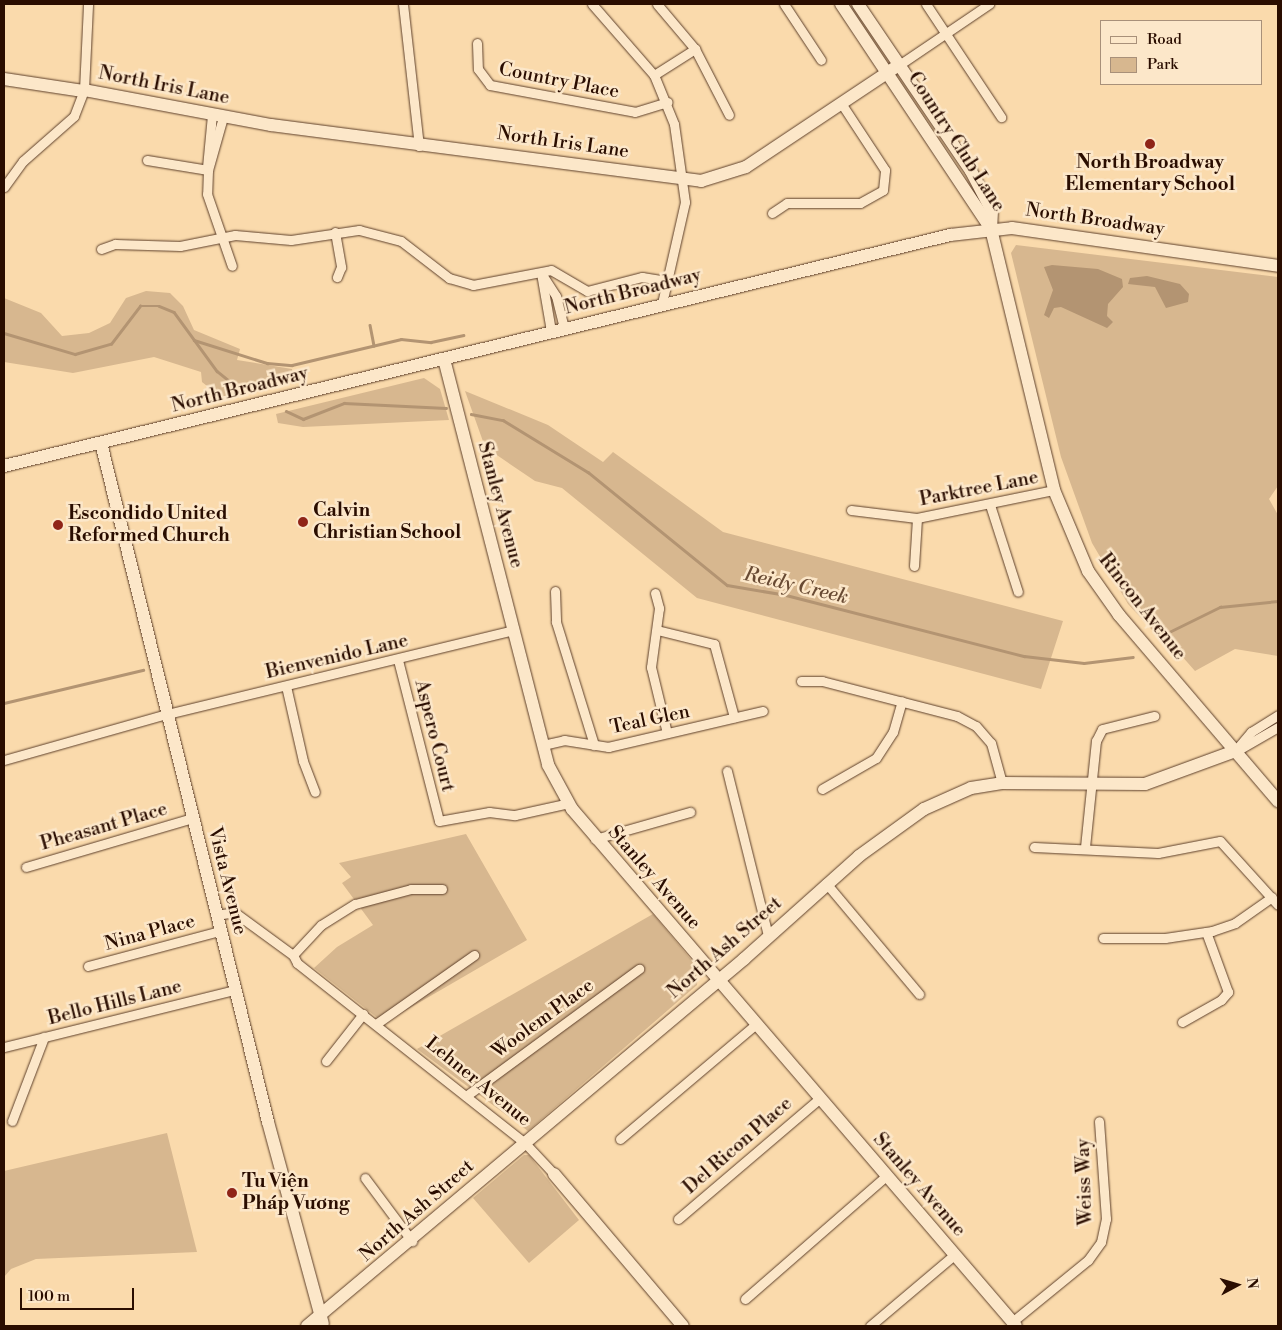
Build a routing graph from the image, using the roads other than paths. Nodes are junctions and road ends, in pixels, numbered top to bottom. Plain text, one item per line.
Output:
1 (88, 4) edge
2 (403, 4) edge
3 (592, 4) edge
4 (657, 4) edge
5 (784, 4) edge
6 (841, 4) edge
7 (858, 4) edge
8 (926, 4) edge
9 (989, 4) edge
10 (946, 33) junction
11 (477, 43) dead end
12 (695, 49) junction
13 (822, 60) dead end
14 (899, 64) junction
15 (888, 72) junction
16 (654, 74) junction
17 (4, 79) edge
18 (84, 91) junction
19 (668, 102) junction
20 (841, 103) junction
21 (217, 116) junction
22 (729, 116) dead end
23 (1001, 117) dead end
24 (419, 146) junction
25 (147, 160) dead end
26 (208, 170) junction
27 (684, 180) junction
28 (4, 187) edge
29 (772, 213) dead end
30 (991, 229) junction
31 (335, 232) junction
32 (220, 238) junction
33 (101, 249) dead end
34 (232, 266) dead end
35 (1278, 266) edge
36 (541, 273) junction
37 (337, 277) dead end
38 (667, 281) junction
39 (662, 303) junction
40 (564, 328) junction
41 (551, 331) junction
42 (444, 359) junction
43 (101, 443) junction
44 (4, 466) edge
45 (1054, 490) junction
46 (990, 505) junction
47 (851, 510) dead end
48 (917, 518) junction
49 (914, 566) dead end
50 (555, 591) dead end
51 (1018, 592) dead end
52 (656, 593) dead end
53 (514, 630) junction
54 (657, 630) junction
55 (398, 660) junction
56 (801, 681) dead end
57 (286, 686) junction
58 (902, 701) junction
59 (763, 711) dead end
60 (167, 714) junction
61 (1278, 715) edge
62 (1154, 716) dead end
63 (734, 717) junction
64 (1278, 727) edge
65 (667, 733) junction
66 (543, 745) junction
67 (594, 745) junction
68 (1235, 751) junction
69 (4, 760) edge
70 (727, 771) dead end
71 (1002, 783) junction
72 (1092, 785) junction
73 (822, 789) dead end
74 (315, 792) dead end
75 (1278, 801) edge
76 (569, 803) junction
77 (690, 812) dead end
78 (192, 818) junction
79 (595, 839) junction
80 (1034, 847) dead end
81 (1085, 847) junction
82 (26, 867) dead end
83 (826, 883) junction
84 (442, 889) dead end
85 (1272, 898) junction
86 (1278, 905) edge
87 (216, 915) junction
88 (220, 932) junction
89 (1206, 932) junction
90 (768, 936) junction
91 (1103, 938) dead end
92 (293, 955) junction
93 (474, 955) dead end
94 (88, 966) dead end
95 (639, 969) dead end
96 (718, 980) junction
97 (235, 990) junction
98 (918, 994) dead end
99 (363, 1014) junction
100 (1182, 1022) dead end
101 (376, 1024) junction
102 (756, 1024) junction
103 (44, 1037) junction
104 (4, 1047) edge
105 (326, 1061) dead end
106 (466, 1096) junction
107 (820, 1098) junction
108 (12, 1121) dead end
109 (1099, 1122) dead end
110 (620, 1139) dead end
111 (524, 1143) junction
112 (554, 1174) joint
113 (886, 1176) junction
114 (365, 1178) dead end
115 (678, 1219) dead end
116 (412, 1241) junction
117 (954, 1254) junction
118 (745, 1299) dead end
119 (322, 1323) edge
120 (1014, 1324) edge
121 (307, 1326) edge
122 (683, 1326) edge
123 (870, 1326) edge

1 - 18 street
2 - 24 street
3 - 16 street
4 - 12 street
5 - 13 street
6 - 15 street, Country Club Lane
7 - 14 street, Country Club Lane
8 - 10 street
9 - 10 street, North Iris Lane
10 - 14 street, North Iris Lane
10 - 23 street
11 - 19 street, Country Place
12 - 16 street
12 - 22 street
14 - 15 street, North Iris Lane
14 - 30 street, Country Club Lane
15 - 20 street, North Iris Lane
15 - 30 street, Country Club Lane
16 - 19 street
17 - 18 street, North Iris Lane
18 - 21 street, North Iris Lane
18 - 28 street
19 - 27 street
20 - 27 street, North Iris Lane
20 - 29 street
21 - 24 street, North Iris Lane
21 - 26 street
24 - 27 street, North Iris Lane
25 - 26 street
26 - 32 street
27 - 38 street
30 - 35 street, North Broadway
30 - 39 street, North Broadway
30 - 45 street, Rincon Avenue
31 - 32 street
31 - 36 street
31 - 37 street
32 - 33 street
32 - 34 street
36 - 38 street
36 - 40 street
36 - 41 street
38 - 39 street
39 - 40 street, North Broadway
40 - 41 street, North Broadway
41 - 42 street, North Broadway
42 - 43 street, North Broadway
42 - 53 street, Stanley Avenue
43 - 44 street, North Broadway
43 - 60 street, Vista Avenue
45 - 46 street, Parktree Lane
45 - 68 street, Rincon Avenue
46 - 48 street, Parktree Lane
46 - 51 street
47 - 48 street, Parktree Lane
48 - 49 street
50 - 67 street
52 - 54 street
53 - 55 street, Bienvenido Lane
53 - 66 street, Stanley Avenue
54 - 63 street
54 - 65 street
55 - 57 street, Bienvenido Lane
55 - 76 street, Aspero Court
56 - 58 street
57 - 60 street, Bienvenido Lane
57 - 74 street
58 - 71 street
58 - 73 street
59 - 63 street, Teal Glen
60 - 69 street, Bienvenido Lane
60 - 78 street, Vista Avenue
61 - 68 street
62 - 72 street
63 - 65 street, Teal Glen
64 - 68 street
65 - 67 street, Teal Glen
66 - 67 street, Teal Glen
66 - 76 street, Stanley Avenue
68 - 72 street, North Ash Street
68 - 75 street, Rincon Avenue
70 - 90 street
71 - 72 street, North Ash Street
71 - 83 street, North Ash Street
72 - 81 street
76 - 79 street, Stanley Avenue
77 - 79 street
78 - 82 street, Pheasant Place
78 - 87 street, Vista Avenue
79 - 96 street, Stanley Avenue
80 - 81 street
81 - 85 street
83 - 90 street, North Ash Street
83 - 98 street
84 - 92 street
85 - 86 street
85 - 89 street
87 - 88 street, Vista Avenue
87 - 92 street, Lehner Avenue
88 - 94 street, Nina Place
88 - 97 street, Vista Avenue
89 - 91 street
89 - 100 street
90 - 96 street, North Ash Street
92 - 99 street, Lehner Avenue
93 - 101 street
95 - 106 street, Woolem Place
96 - 102 street, Stanley Avenue
96 - 111 street, North Ash Street
97 - 103 street, Bello Hills Lane
97 - 119 street, Vista Avenue
99 - 101 street, Lehner Avenue
99 - 105 street
101 - 106 street, Lehner Avenue
102 - 107 street, Stanley Avenue
102 - 110 street
103 - 104 street, Bello Hills Lane
103 - 108 street
106 - 111 street, Lehner Avenue
107 - 113 street, Stanley Avenue
107 - 115 street, Del Ricon Place
109 - 120 street, Weiss Way
111 - 112 street, Lehner Avenue
111 - 116 street, North Ash Street
112 - 122 street, Lehner Avenue
113 - 117 street, Stanley Avenue
113 - 118 street
114 - 116 street
116 - 119 street, North Ash Street
117 - 120 street, Stanley Avenue
117 - 123 street
119 - 121 street, North Ash Street

